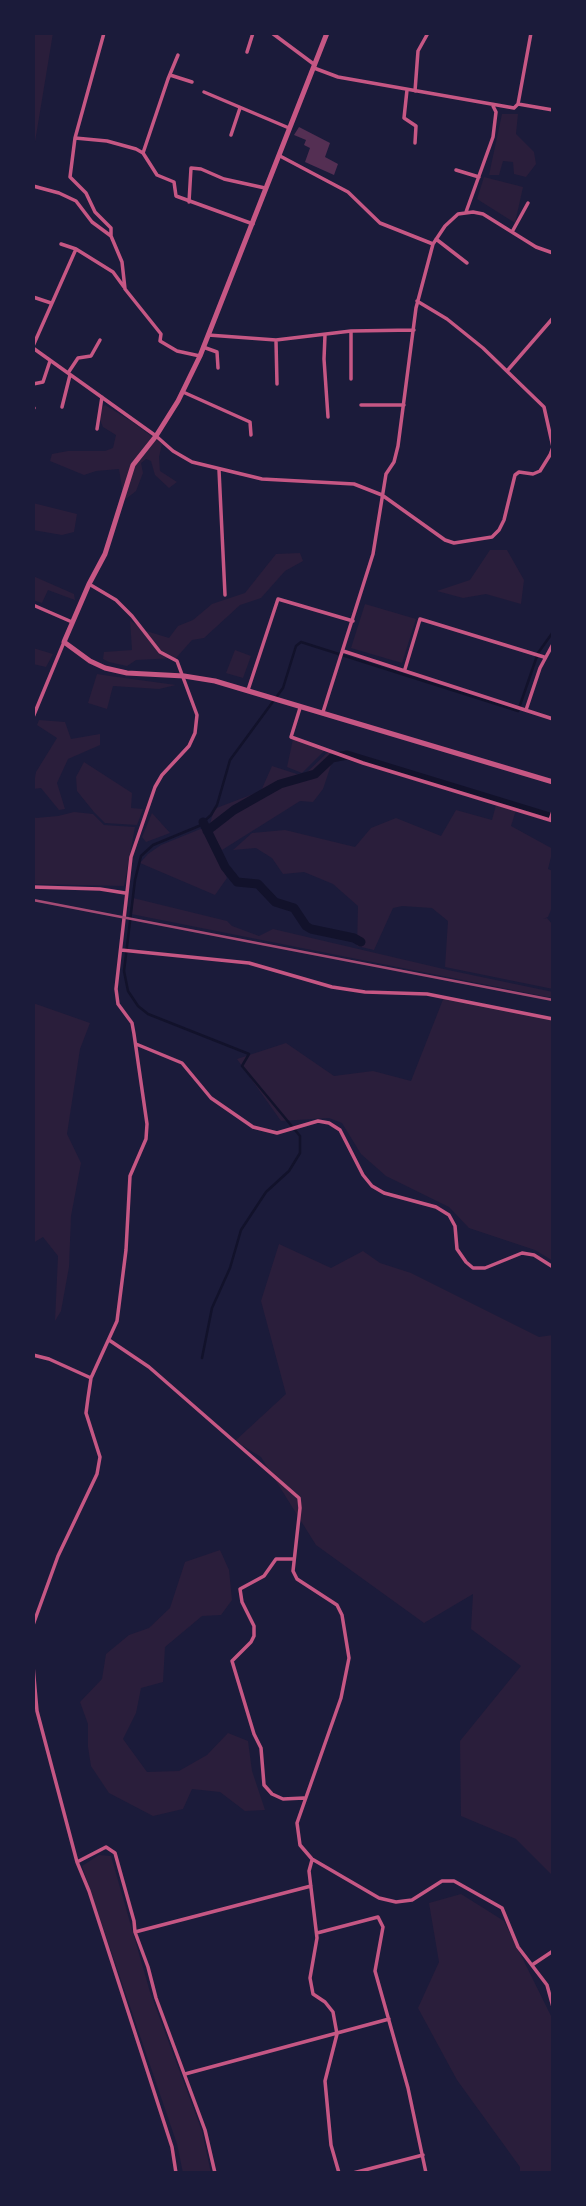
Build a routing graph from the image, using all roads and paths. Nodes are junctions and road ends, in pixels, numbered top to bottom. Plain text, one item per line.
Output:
1 (104, 33) edge
2 (253, 33) edge
3 (272, 33) edge
4 (327, 33) edge
5 (428, 33) edge
6 (531, 33) edge
7 (247, 52) dead end
8 (178, 55) dead end
9 (315, 67) junction
10 (170, 74) junction
11 (192, 82) dead end
12 (407, 90) junction
13 (415, 91) junction
14 (204, 92) dead end
15 (518, 104) junction
16 (494, 106) junction
17 (240, 108) junction
18 (553, 110) edge
19 (290, 129) junction
20 (231, 135) dead end
21 (75, 138) junction
22 (415, 144) dead end
23 (143, 153) junction
24 (280, 156) junction
25 (456, 170) dead end
26 (479, 177) junction
27 (33, 186) edge
28 (267, 189) junction
29 (189, 201) junction
30 (528, 203) dead end
31 (466, 212) junction
32 (253, 224) junction
33 (512, 232) junction
34 (111, 236) junction
35 (435, 242) junction
36 (61, 244) dead end
37 (76, 249) junction
38 (553, 253) edge
39 (467, 263) dead end
40 (125, 289) junction
41 (33, 297) edge
42 (417, 301) junction
43 (51, 303) junction
44 (553, 318) edge
45 (414, 330) junction
46 (351, 331) junction
47 (208, 335) junction
48 (325, 335) junction
49 (100, 340) dead end
50 (276, 340) junction
51 (33, 347) edge
52 (203, 347) junction
53 (200, 356) junction
54 (50, 360) junction
55 (218, 368) dead end
56 (507, 370) junction
57 (69, 374) junction
58 (351, 379) dead end
59 (33, 384) edge
60 (277, 384) dead end
61 (183, 393) junction
62 (102, 397) junction
63 (361, 405) dead end
64 (404, 405) junction
65 (62, 407) dead end
66 (328, 417) dead end
67 (97, 429) dead end
68 (251, 435) dead end
69 (156, 436) junction
70 (219, 470) junction
71 (382, 495) junction
72 (89, 583) junction
73 (225, 595) dead end
74 (33, 605) edge
75 (72, 621) junction
76 (353, 621) junction
77 (64, 642) junction
78 (553, 644) edge
79 (343, 651) junction
80 (544, 657) junction
81 (405, 670) junction
82 (184, 676) junction
83 (248, 690) junction
84 (300, 706) junction
85 (526, 710) junction
86 (323, 713) junction
87 (33, 717) edge
88 (553, 719) edge
89 (553, 782) edge
90 (553, 811) edge
91 (551, 820) edge
92 (33, 887) edge
93 (126, 893) junction
94 (121, 950) junction
95 (553, 1019) edge
96 (136, 1044) junction
97 (553, 1267) edge
98 (109, 1340) junction
99 (33, 1355) edge
100 (91, 1378) junction
101 (293, 1559) junction
102 (33, 1625) edge
103 (33, 1666) edge
104 (35, 1712) edge
105 (304, 1798) junction
106 (312, 1859) junction
107 (77, 1862) junction
108 (311, 1886) junction
109 (135, 1932) junction
110 (317, 1933) junction
111 (553, 1951) edge
112 (532, 1965) junction
113 (553, 2007) edge
114 (389, 2019) junction
115 (337, 2034) junction
116 (185, 2074) junction
117 (424, 2155) junction
118 (176, 2173) edge
119 (215, 2173) edge
120 (340, 2173) edge
121 (353, 2173) edge
122 (426, 2173) edge

1 - 21 street
2 - 7 street
3 - 9 street
4 - 9 street
5 - 13 street
6 - 15 street
8 - 10 street
9 - 12 street
9 - 19 street
10 - 11 street
10 - 23 street
12 - 13 street
12 - 22 street
13 - 16 street
14 - 17 street
15 - 16 street
15 - 18 street
16 - 26 street
17 - 19 street
17 - 20 street
19 - 24 street
21 - 23 street
21 - 34 street
23 - 29 street
24 - 28 street
24 - 35 street
25 - 26 street
26 - 31 street
27 - 34 street
28 - 29 street
28 - 32 street
29 - 32 street
30 - 33 street
31 - 33 street
31 - 35 street
32 - 47 street
33 - 38 street
34 - 40 street
35 - 39 street
35 - 42 street
36 - 37 street
37 - 40 street
37 - 43 street
40 - 53 street
41 - 43 street
42 - 45 street
42 - 56 street
43 - 51 street
44 - 56 street
45 - 46 street
45 - 64 street
46 - 48 street
46 - 58 street
47 - 50 street
47 - 52 street
48 - 50 street
48 - 66 street
49 - 57 street
50 - 60 street
51 - 54 street
52 - 53 street
52 - 55 street
53 - 61 street
54 - 57 street
54 - 59 street
56 - 71 street
57 - 62 street
57 - 65 street
61 - 68 street
61 - 69 street
62 - 67 street
62 - 69 street
63 - 64 street
64 - 71 street
69 - 70 street
69 - 72 street
70 - 71 street
70 - 73 street
71 - 76 street
72 - 75 street
72 - 82 street
74 - 75 street
75 - 77 street
76 - 79 street
76 - 83 street
77 - 82 street
77 - 87 street
78 - 80 street
79 - 81 street
79 - 86 street
80 - 81 street
80 - 85 street
81 - 85 street
82 - 83 street
82 - 93 street
83 - 84 street
84 - 86 street
84 - 91 street
85 - 88 street
86 - 89 street
90 - 91 street
92 - 93 street
93 - 94 street
94 - 95 street
94 - 96 street
96 - 97 street
96 - 98 street
98 - 100 street
98 - 101 street
99 - 100 street
100 - 102 street
101 - 105 street
101 - 105 street
103 - 104 street
104 - 107 street
105 - 106 street
106 - 108 street
106 - 112 street
107 - 109 street
107 - 118 street
108 - 109 street
108 - 110 street
109 - 116 street
110 - 114 street
110 - 115 street
111 - 112 street
112 - 113 street
114 - 115 street
114 - 117 street
115 - 116 street
115 - 120 street
116 - 119 street
117 - 121 street
117 - 122 street

